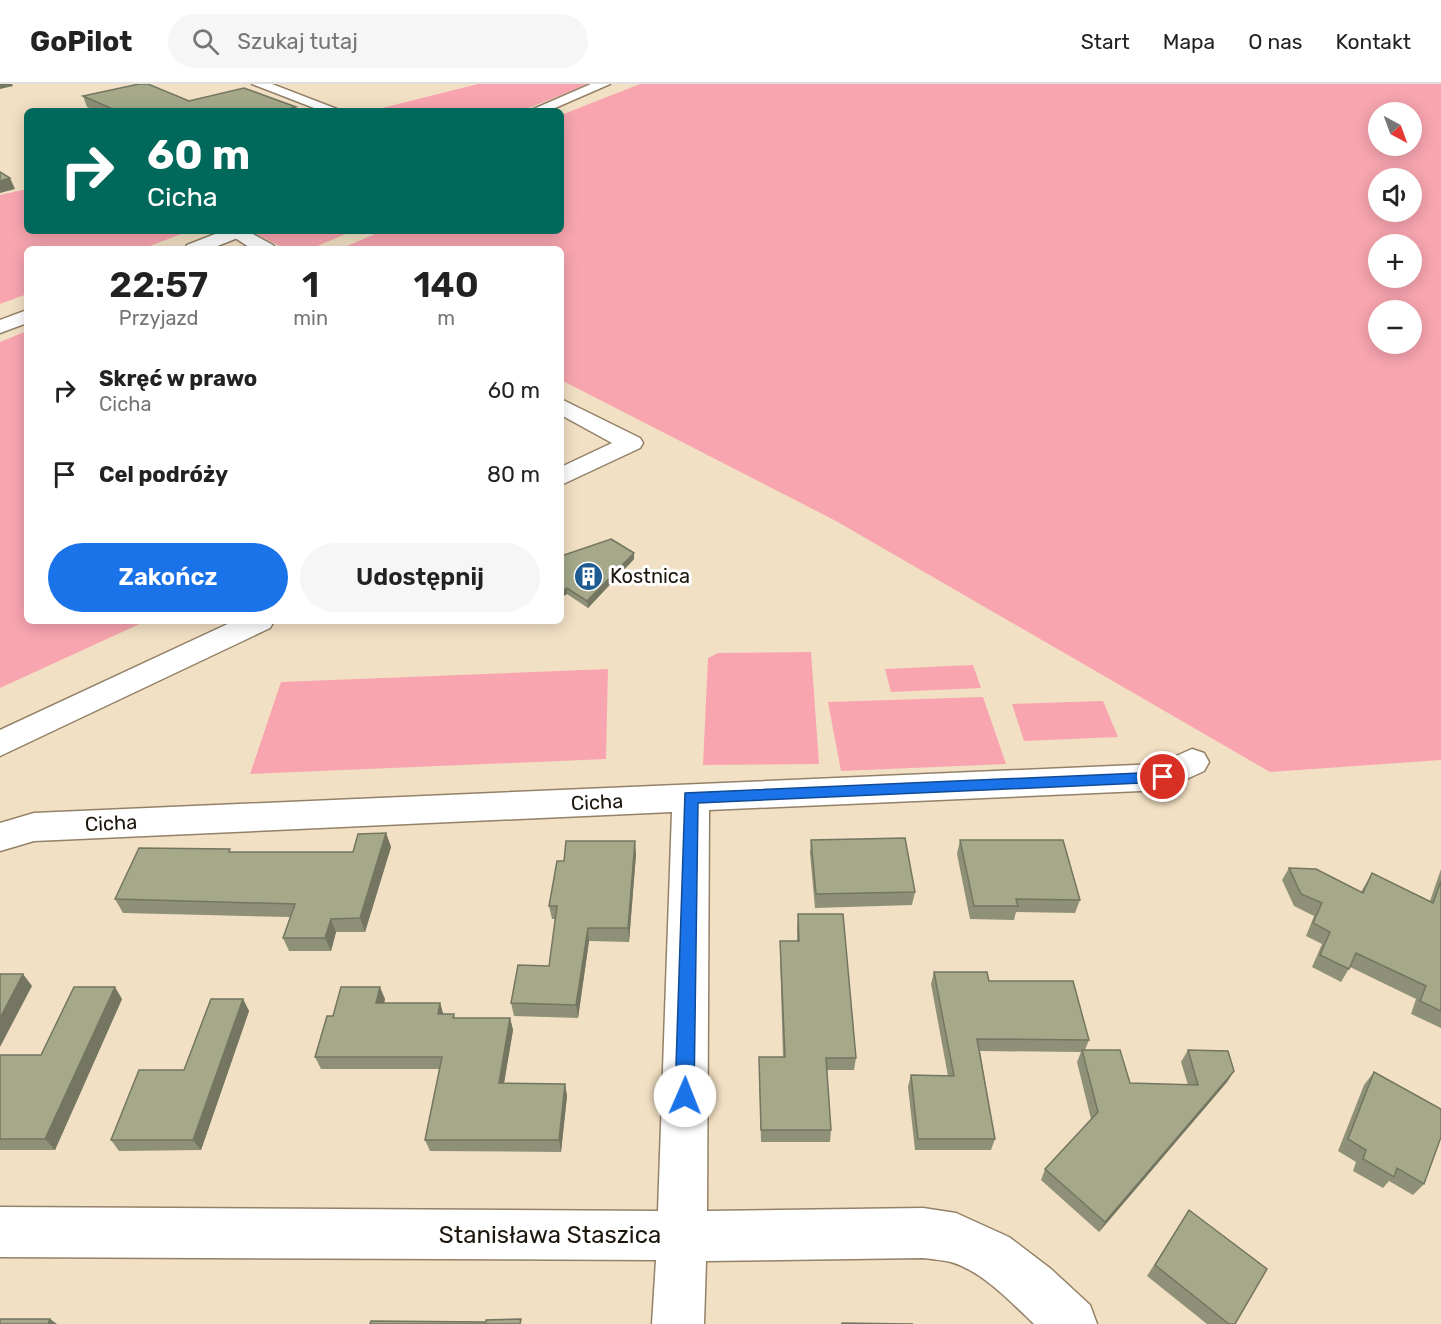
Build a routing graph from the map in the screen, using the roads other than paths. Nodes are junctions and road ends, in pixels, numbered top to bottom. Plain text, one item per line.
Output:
1 (259, 84) edge
2 (603, 84) edge
3 (327, 108) edge
4 (543, 108) edge
5 (232, 234) edge
6 (240, 234) edge
7 (202, 246) edge
8 (261, 246) edge
9 (24, 317) edge
10 (0, 327) edge
11 (564, 408) edge
12 (564, 476) edge
13 (253, 624) edge
14 (0, 744) edge
15 (1192, 762) dead end
16 (691, 797) junction
17 (0, 837) edge
18 (0, 1232) edge
19 (682, 1235) junction
20 (678, 1324) edge
21 (1071, 1324) edge

1 - 3 street
2 - 4 street
5 - 7 street
6 - 8 street
9 - 10 street
11 - 12 street
13 - 14 street
15 - 16 street, Cicha
16 - 17 street, Cicha
16 - 19 street
18 - 19 street, Stanisława Staszica
19 - 20 street
19 - 21 street, Stanisława Staszica

